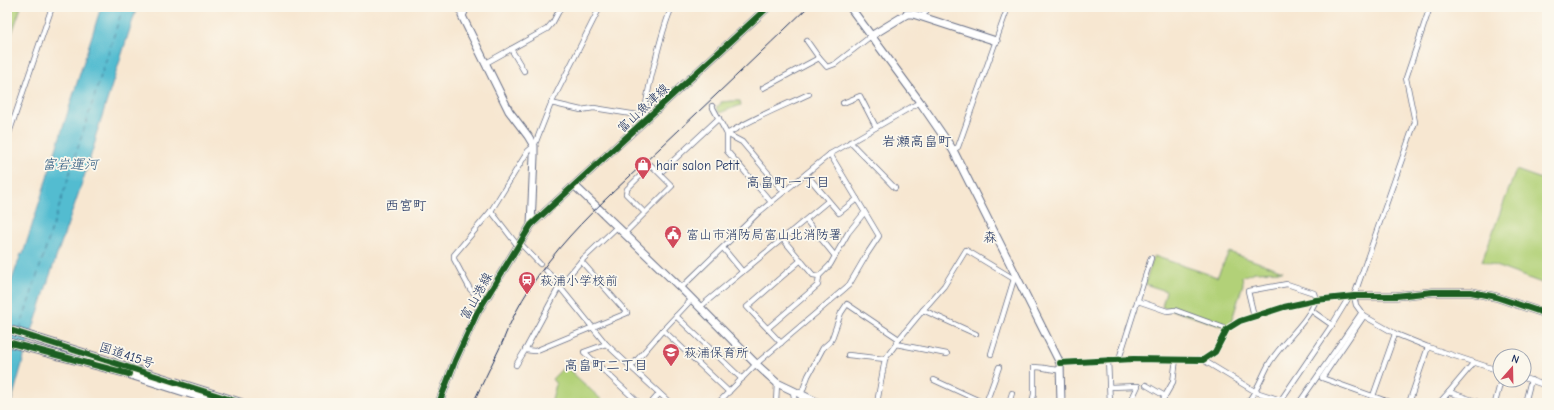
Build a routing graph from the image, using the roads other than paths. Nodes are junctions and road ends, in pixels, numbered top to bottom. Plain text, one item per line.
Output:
1 (52, 7) edge
2 (458, 7) edge
3 (466, 7) edge
4 (561, 7) edge
5 (600, 7) edge
6 (672, 7) edge
7 (850, 7) edge
8 (929, 7) edge
9 (1008, 7) edge
10 (1430, 7) edge
11 (764, 8) edge
12 (462, 16) junction
13 (922, 17) junction
14 (871, 36) junction
15 (807, 41) dead end
16 (996, 42) junction
17 (512, 49) junction
18 (819, 58) junction
19 (486, 63) junction
20 (524, 71) dead end
21 (763, 88) dead end
22 (809, 94) dead end
23 (920, 102) junction
24 (551, 103) junction
25 (843, 103) dead end
26 (712, 106) dead end
27 (645, 118) junction
28 (719, 118) junction
29 (876, 127) junction
30 (727, 134) junction
31 (7, 139) edge
32 (850, 142) junction
33 (534, 146) junction
34 (953, 150) junction
35 (830, 154) junction
36 (660, 173) junction
37 (806, 174) junction
38 (575, 186) junction
39 (895, 188) dead end
40 (784, 192) junction
41 (856, 199) junction
42 (828, 201) junction
43 (771, 202) junction
44 (491, 211) junction
45 (645, 213) junction
46 (864, 213) junction
47 (806, 220) junction
48 (531, 225) junction
49 (617, 227) junction
50 (624, 234) junction
51 (782, 238) junction
52 (519, 244) junction
53 (723, 248) junction
54 (835, 256) junction
55 (1152, 258) dead end
56 (801, 260) junction
57 (581, 261) junction
58 (540, 264) dead end
59 (546, 270) dead end
60 (742, 272) junction
61 (819, 276) junction
62 (1016, 278) junction
63 (558, 287) junction
64 (681, 288) junction
65 (1351, 296) junction
66 (692, 299) junction
67 (1316, 300) junction
68 (1138, 301) junction
69 (483, 303) junction
70 (700, 307) junction
71 (923, 310) junction
72 (1312, 311) junction
73 (1363, 314) junction
74 (1547, 314) edge
75 (676, 316) junction
76 (1254, 316) junction
77 (1332, 325) junction
78 (592, 327) junction
79 (768, 328) junction
80 (7, 329) edge
81 (1227, 329) junction
82 (663, 330) junction
83 (976, 334) dead end
84 (1395, 334) junction
85 (7, 342) edge
86 (898, 342) junction
87 (782, 343) junction
88 (606, 344) junction
89 (1428, 347) junction
90 (525, 350) junction
91 (947, 354) dead end
92 (991, 354) dead end
93 (848, 355) dead end
94 (1119, 359) junction
95 (1176, 359) junction
96 (885, 360) junction
97 (1108, 360) junction
98 (1203, 360) junction
99 (1473, 362) junction
100 (756, 364) junction
101 (516, 365) dead end
102 (1060, 366) junction
103 (999, 367) dead end
104 (630, 368) junction
105 (1492, 368) edge
106 (742, 379) junction
107 (934, 380) dead end
108 (1532, 380) edge
109 (777, 383) junction
110 (1146, 385) dead end
111 (1547, 386) edge
112 (1110, 387) junction
113 (1499, 388) edge
114 (1529, 388) edge
115 (729, 392) junction
116 (793, 392) junction
117 (1256, 392) junction
118 (1449, 392) junction
119 (1012, 393) dead end
120 (659, 394) junction
121 (801, 395) junction
122 (1165, 396) junction
123 (1373, 396) junction
124 (1281, 400) junction
125 (220, 403) edge
126 (241, 403) edge
127 (439, 403) edge
128 (639, 403) edge
129 (651, 403) edge
130 (670, 403) edge
131 (718, 403) edge
132 (776, 403) edge
133 (795, 403) edge
134 (801, 403) edge
135 (818, 403) edge
136 (877, 403) edge
137 (985, 403) edge
138 (1009, 403) edge
139 (1032, 403) edge
140 (1061, 403) edge
141 (1110, 403) edge
142 (1130, 403) edge
143 (1161, 403) edge
144 (1247, 403) edge
145 (1290, 403) edge
146 (1299, 403) edge
147 (1392, 403) edge
148 (1409, 403) edge
149 (1439, 403) edge
150 (1480, 403) edge
151 (1495, 403) edge
152 (1525, 403) edge

1 - 31 street
2 - 12 street
3 - 12 street
4 - 17 street
5 - 24 street
6 - 27 street
7 - 14 street
8 - 13 street
9 - 16 street
10 - 65 street
11 - 27 street, 富山魚津線
12 - 19 street
13 - 14 street
13 - 16 street
14 - 18 street
14 - 23 street
15 - 18 street
16 - 34 street
17 - 19 street
17 - 20 street
18 - 21 street
19 - 33 street
22 - 30 street
23 - 29 street
23 - 34 street
24 - 27 street
24 - 33 street
25 - 29 street
26 - 28 street
27 - 38 street, 富山魚津線
28 - 30 street
28 - 36 street
29 - 32 street
30 - 40 street
30 - 43 street
32 - 35 street
32 - 39 street
33 - 44 street
33 - 48 street, 富山港線
34 - 62 street
35 - 37 street
35 - 41 street
36 - 45 street
36 - 45 street
37 - 40 street
37 - 42 street
38 - 48 street, 富山魚津線
38 - 49 street
40 - 43 street
41 - 42 street
41 - 46 street
42 - 47 street
43 - 53 street
44 - 52 street
44 - 69 street
45 - 50 street
46 - 54 street
46 - 87 street
47 - 51 street
47 - 54 street
48 - 52 street, 富山港線
49 - 50 street
49 - 57 street
50 - 64 street
51 - 56 street
51 - 60 street
52 - 58 street
52 - 69 street, 富山港線
53 - 60 street
53 - 64 street
54 - 61 street
55 - 68 street
56 - 61 street
56 - 79 street
57 - 63 street
57 - 78 street
59 - 63 street
60 - 70 street
61 - 79 street
62 - 71 street
62 - 92 street
62 - 102 street
63 - 78 street
63 - 90 street
64 - 66 street
65 - 67 street
65 - 73 street
65 - 74 street
65 - 77 street
66 - 70 street
66 - 75 street
67 - 72 street
67 - 76 street
67 - 76 street
68 - 81 street
68 - 94 street
69 - 127 street, 富山港線
70 - 100 street
71 - 83 street
71 - 86 street
72 - 77 street
72 - 117 street
73 - 84 street
73 - 123 street
73 - 146 street
75 - 82 street
75 - 106 street
76 - 81 street
77 - 124 street
78 - 88 street
78 - 90 street
79 - 87 street
80 - 126 highway, 国道415号
81 - 98 street
82 - 104 street
82 - 115 street
84 - 89 street
84 - 123 street
85 - 125 highway, 国道415号
86 - 91 street
86 - 96 street
86 - 121 street
87 - 100 street
88 - 104 street
88 - 128 street
89 - 99 street
89 - 148 street
90 - 101 street
93 - 96 street
94 - 95 street
94 - 97 street
95 - 98 street
95 - 122 street
96 - 136 street
97 - 102 street
97 - 112 street
98 - 117 street
99 - 105 street
99 - 118 street
100 - 106 street
100 - 109 street
102 - 139 street
102 - 140 street
103 - 137 street
104 - 120 street
106 - 115 street
107 - 137 street
108 - 111 street
109 - 116 street
109 - 132 street
110 - 122 street
112 - 141 street
112 - 142 street
113 - 151 street
114 - 152 street
115 - 131 street
116 - 121 street
116 - 133 street
117 - 124 street
117 - 144 street
118 - 149 street
118 - 150 street
119 - 138 street
120 - 129 street
120 - 130 street
121 - 134 street
121 - 135 street
122 - 143 street
123 - 147 street
124 - 145 street

